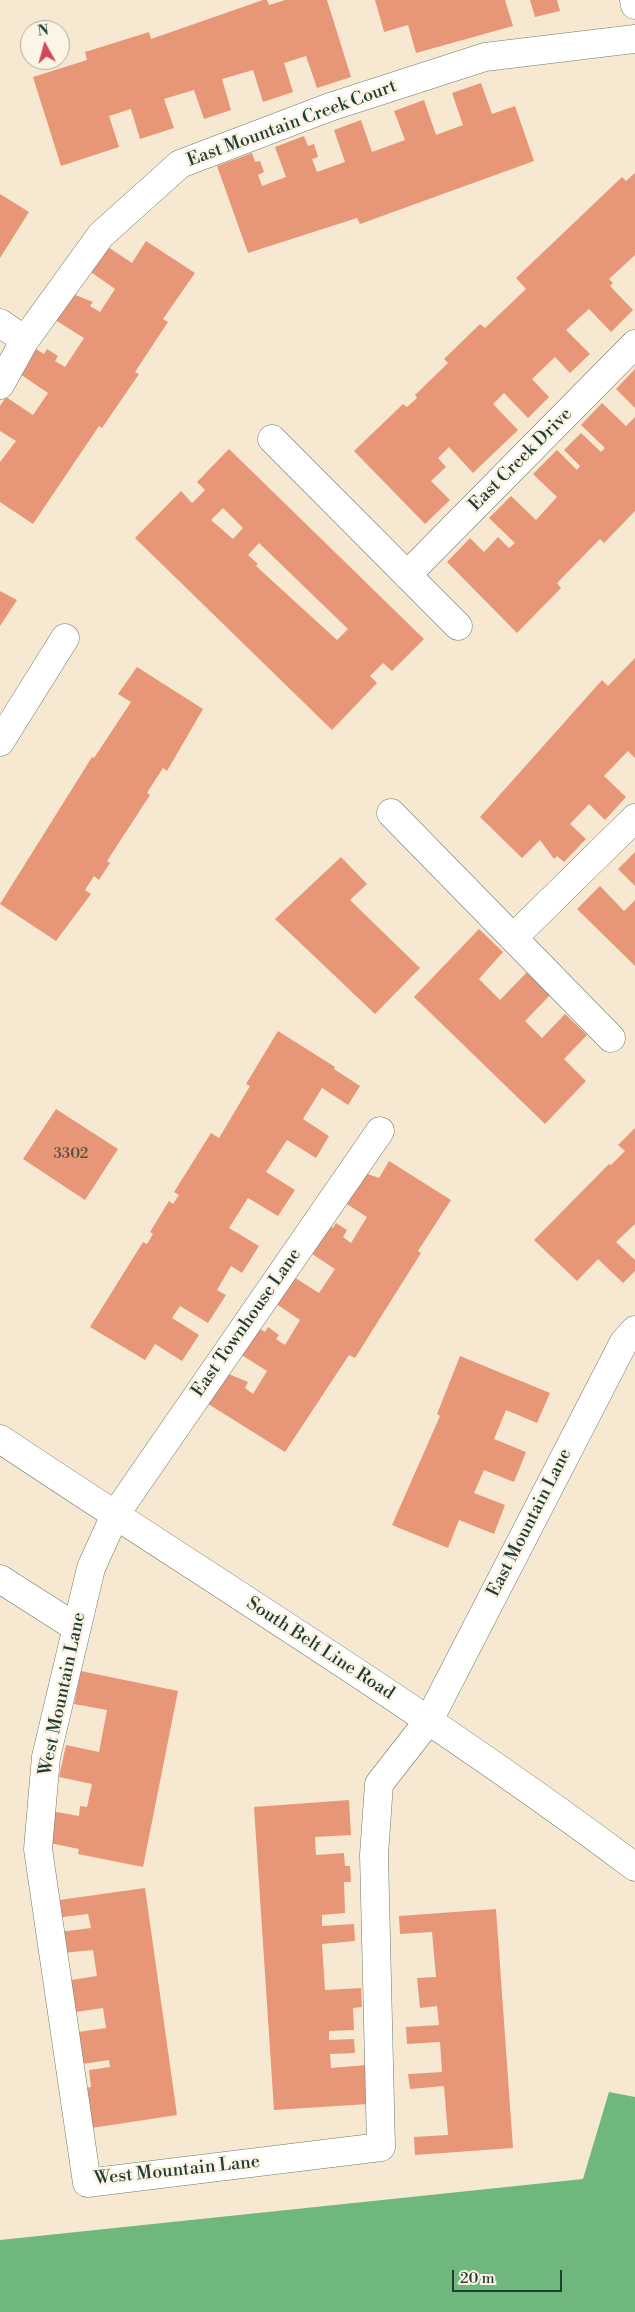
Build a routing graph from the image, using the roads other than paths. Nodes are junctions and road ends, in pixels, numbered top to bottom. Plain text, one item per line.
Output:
1 (634, 0) edge
2 (635, 5) edge
3 (635, 39) edge
4 (0, 323) edge
5 (26, 340) junction
6 (635, 344) edge
7 (0, 385) edge
8 (272, 439) dead end
9 (408, 575) junction
10 (458, 626) dead end
11 (65, 638) dead end
12 (2, 736) edge
13 (391, 813) dead end
14 (635, 818) edge
15 (513, 938) junction
16 (611, 1038) dead end
17 (380, 1132) dead end
18 (635, 1330) edge
19 (0, 1440) edge
20 (114, 1516) junction
21 (0, 1579) edge
22 (77, 1628) junction
23 (429, 1720) junction
24 (635, 1867) edge

1 - 2 street
3 - 5 street, East Mountain Creek Court
4 - 5 street
5 - 7 street, East Mountain Creek Court
6 - 9 street, East Creek Drive
8 - 9 street
9 - 10 street
11 - 12 street
13 - 15 street
14 - 15 street
15 - 16 street
17 - 20 street, East Townhouse Lane
18 - 23 street, East Mountain Lane
19 - 20 street, South Belt Line Road
20 - 22 street, West Mountain Lane
20 - 23 street, South Belt Line Road
21 - 22 street
22 - 23 street, West Mountain Lane
23 - 24 street, South Belt Line Road

